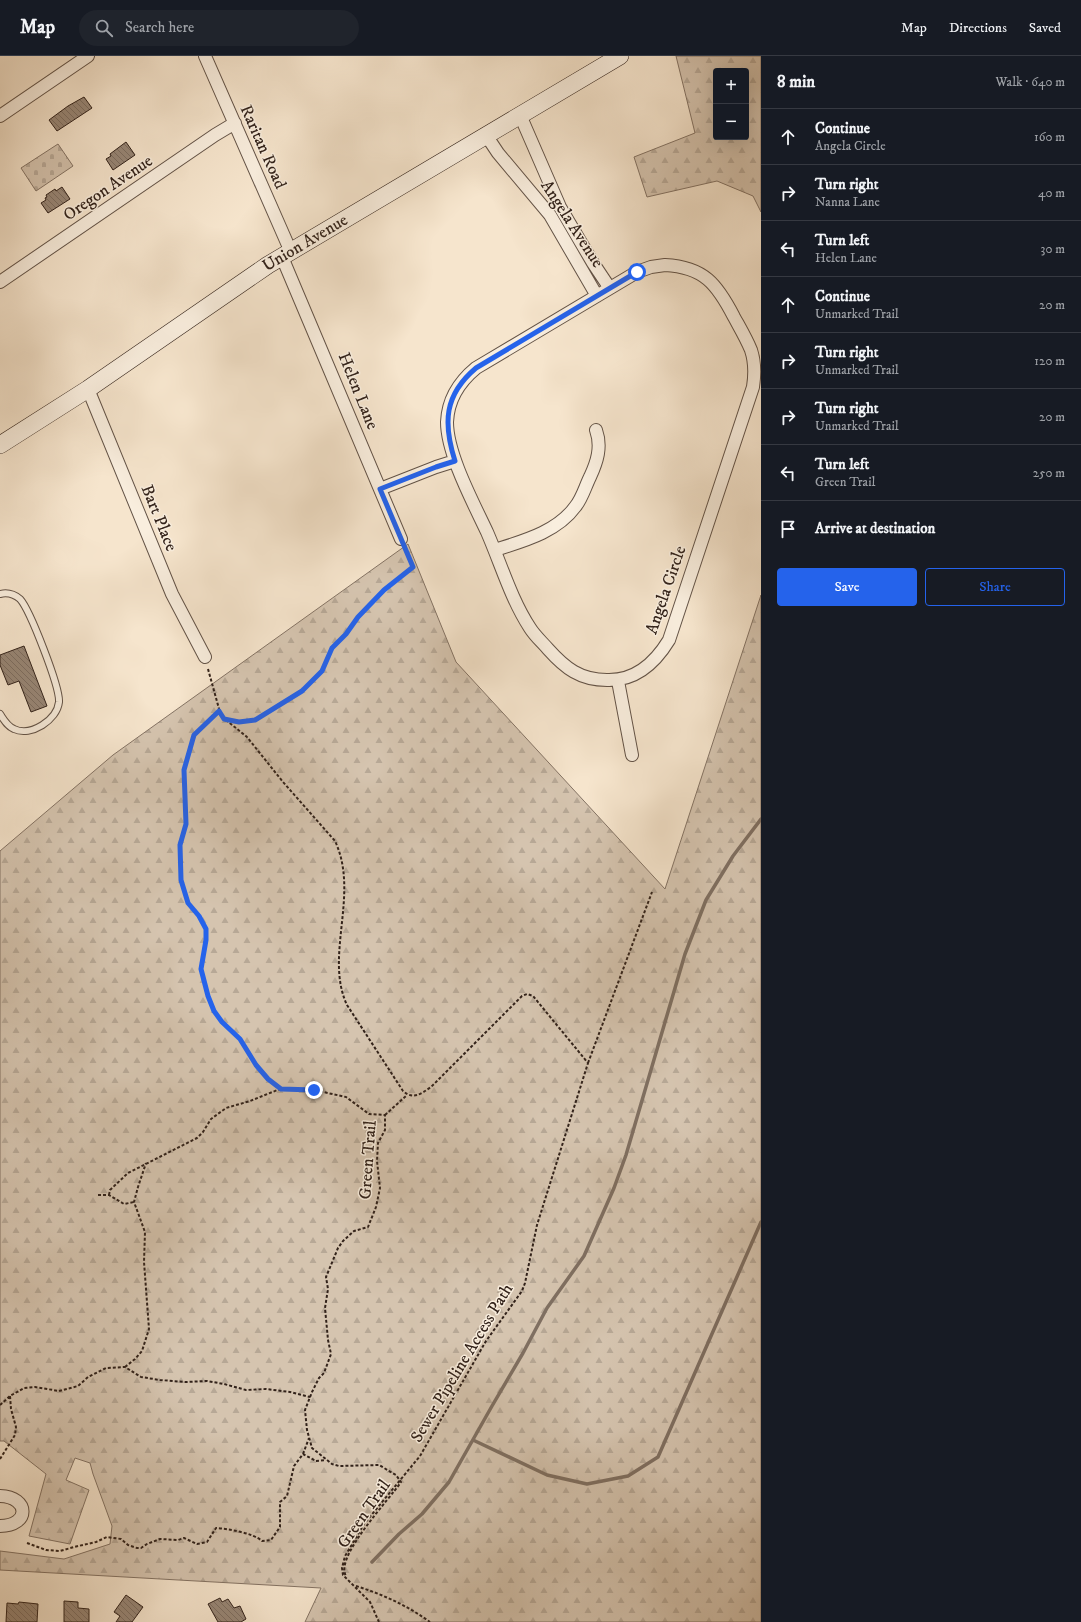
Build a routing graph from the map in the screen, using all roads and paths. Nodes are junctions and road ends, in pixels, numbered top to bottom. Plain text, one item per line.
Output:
1 (88, 56) edge
2 (205, 56) edge
3 (620, 56) edge
4 (1, 114) edge
5 (520, 115) junction
6 (235, 124) junction
7 (486, 135) junction
8 (286, 254) junction
9 (0, 282) edge
10 (609, 287) junction
11 (597, 296) junction
12 (88, 388) junction
13 (596, 430) dead end
14 (0, 445) edge
15 (455, 461) junction
16 (380, 489) junction
17 (401, 539) joint
18 (495, 550) junction
19 (0, 594) edge
20 (204, 657) joint
21 (618, 681) junction
22 (219, 711) junction
23 (0, 714) edge
24 (224, 719) junction
25 (632, 755) dead end
26 (652, 892) dead end
27 (588, 1063) junction
28 (281, 1089) junction
29 (407, 1095) junction
30 (385, 1115) junction
31 (146, 1163) junction
32 (98, 1195) dead end
33 (109, 1195) junction
34 (134, 1202) junction
35 (125, 1367) junction
36 (10, 1396) junction
37 (310, 1397) junction
38 (0, 1405) edge
39 (309, 1438) junction
40 (303, 1454) junction
41 (0, 1459) edge
42 (326, 1460) junction
43 (401, 1481) junction
44 (0, 1496) edge
45 (0, 1526) edge
46 (27, 1544) dead end
47 (379, 1622) edge
48 (430, 1622) edge

1 - 4 street
2 - 6 street, Raritan Road
3 - 5 street, Union Avenue
5 - 7 street, Union Avenue
5 - 10 street, Angela Avenue
6 - 8 street, Raritan Road
6 - 9 street, Oregon Avenue
7 - 8 street, Union Avenue
7 - 11 street, Angela Avenue
8 - 12 street, Union Avenue
8 - 16 street, Helen Lane
10 - 11 street, Angela Circle
10 - 21 street, Angela Circle
11 - 15 street, Angela Circle
12 - 14 street, Union Avenue
12 - 20 street, Bart Place
13 - 18 street
15 - 16 street
15 - 18 street, Angela Circle
16 - 17 street, Helen Lane
17 - 24 path
18 - 21 street, Angela Circle
19 - 23 lane
20 - 22 path
21 - 25 street
22 - 24 path
22 - 28 path
24 - 29 path
26 - 27 path, Sewer Pipeline Access Path
27 - 29 path
27 - 43 path, Sewer Pipeline Access Path
28 - 30 path, Green Trail
28 - 31 path
29 - 30 path
30 - 37 path, Green Trail
31 - 33 path
31 - 34 path
32 - 33 path
33 - 34 path
34 - 35 path
35 - 36 path
35 - 37 path
36 - 38 path
36 - 41 path
37 - 39 path, Green Trail
39 - 40 path
39 - 42 path, Green Trail
40 - 42 path
40 - 46 path
42 - 43 path, Green Trail
43 - 47 path, Sewer Pipeline Access Path
43 - 48 path, Green Trail
44 - 45 street

